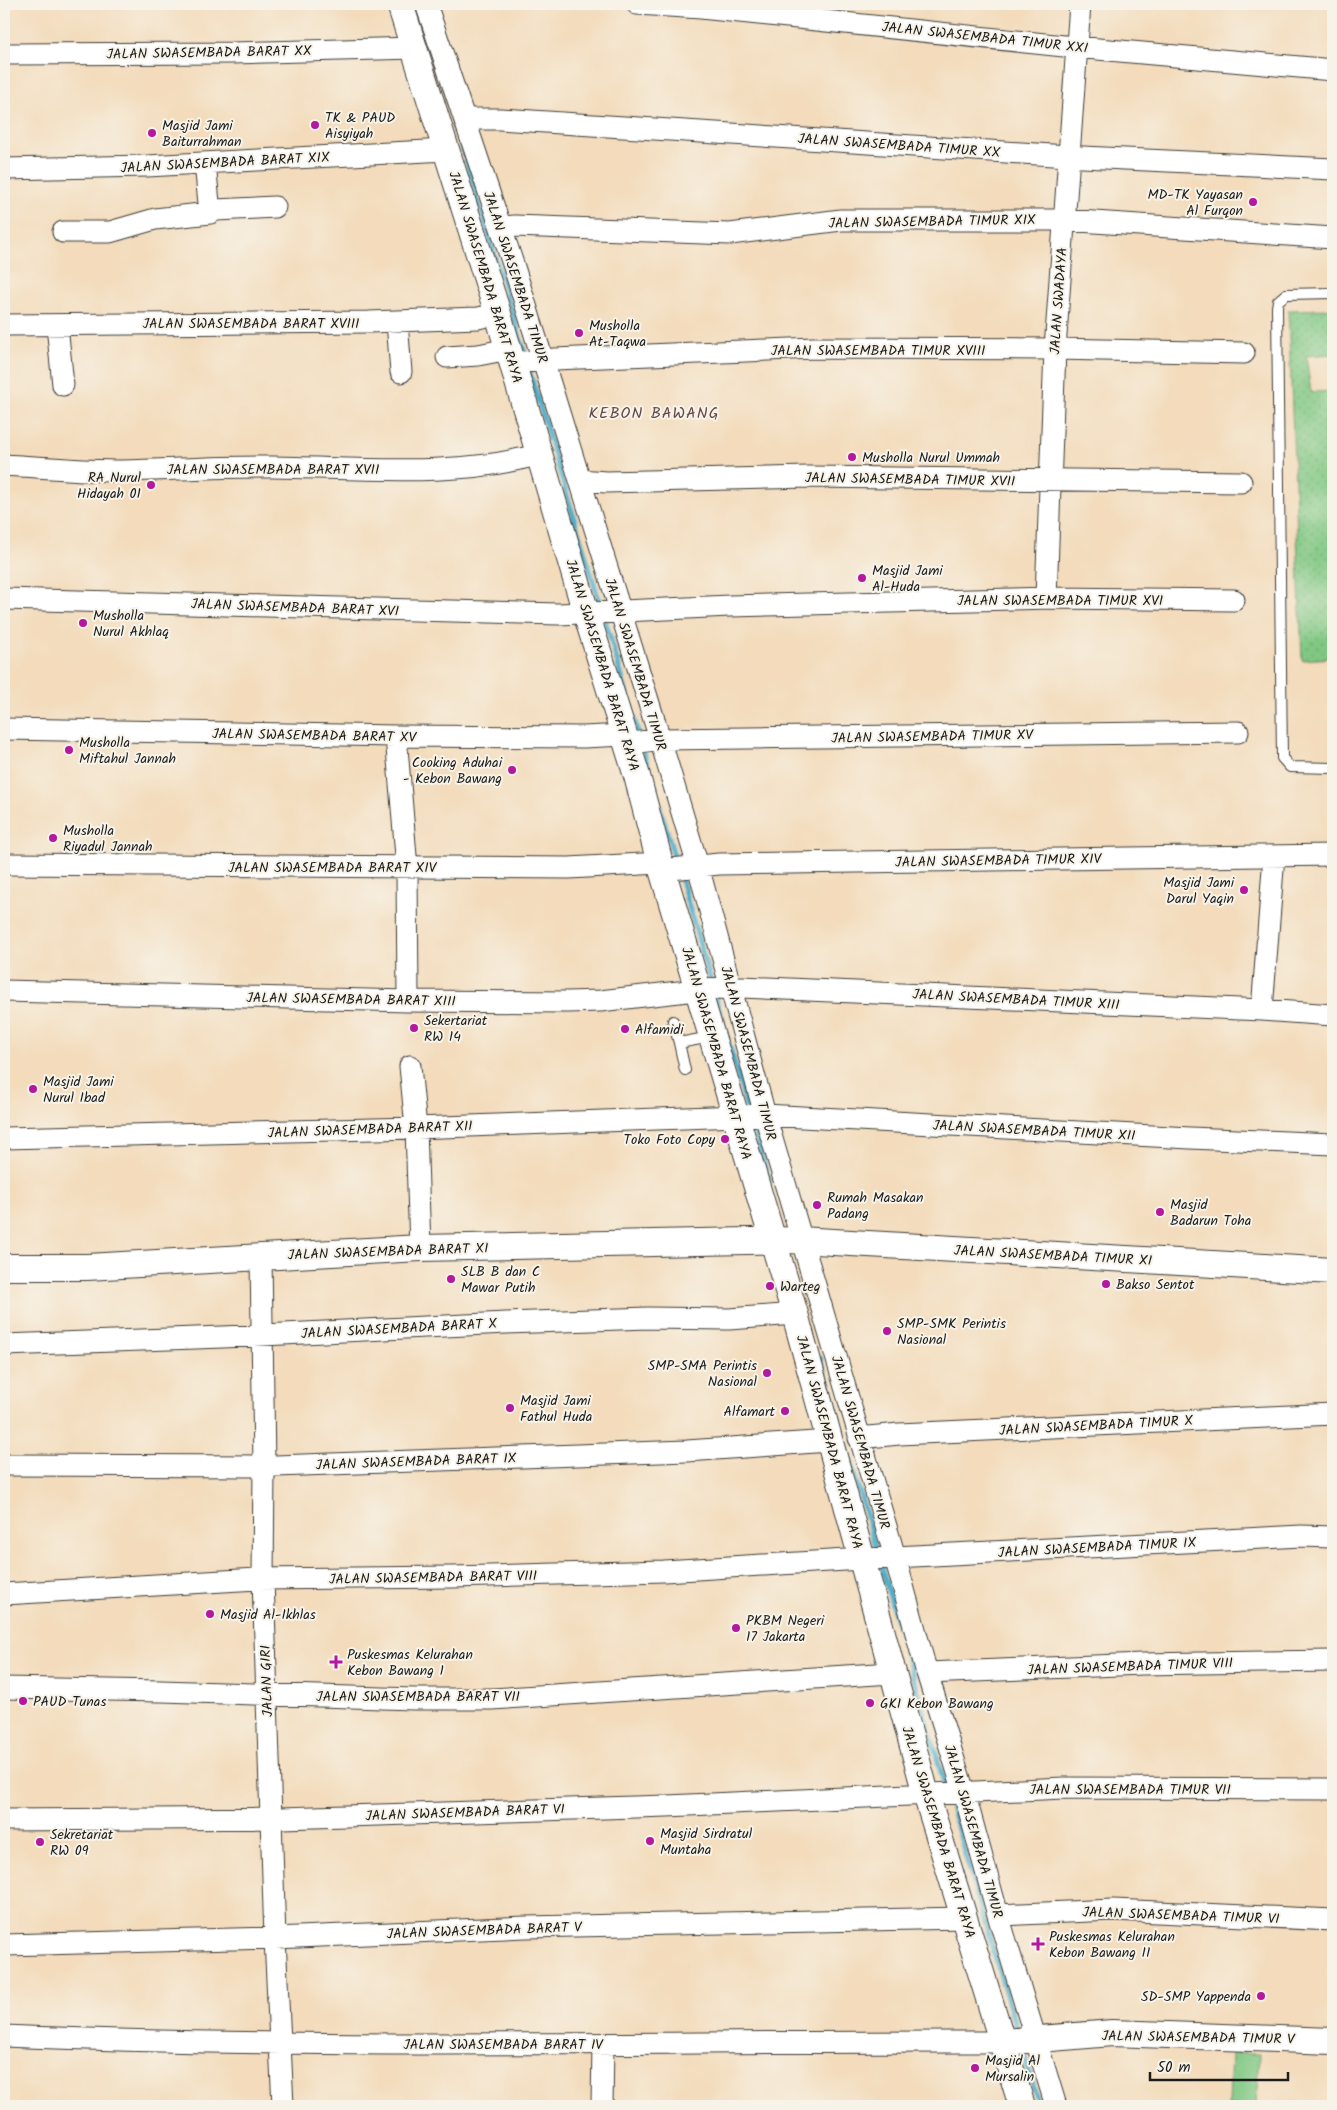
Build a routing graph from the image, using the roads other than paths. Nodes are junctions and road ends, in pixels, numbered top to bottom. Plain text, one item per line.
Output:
1 (400, 4) edge
2 (426, 4) edge
3 (637, 4) edge
4 (1080, 4) edge
5 (1076, 47) junction
6 (415, 48) junction
7 (4, 54) edge
8 (1333, 70) edge
9 (465, 119) junction
10 (446, 150) junction
11 (1068, 156) junction
12 (205, 163) junction
13 (4, 169) edge
14 (1333, 169) edge
15 (275, 206) dead end
16 (210, 213) junction
17 (1064, 220) junction
18 (500, 227) junction
19 (63, 232) dead end
20 (1333, 238) edge
21 (1333, 293) edge
22 (498, 314) junction
23 (397, 322) junction
24 (57, 324) junction
25 (4, 325) edge
26 (1055, 349) junction
27 (1244, 354) dead end
28 (447, 357) dead end
29 (523, 359) junction
30 (401, 372) dead end
31 (64, 385) dead end
32 (540, 454) junction
33 (4, 466) edge
34 (580, 480) junction
35 (1050, 481) junction
36 (1241, 482) dead end
37 (1046, 598) junction
38 (4, 599) edge
39 (1234, 600) dead end
40 (602, 612) junction
41 (4, 729) edge
42 (1238, 732) dead end
43 (396, 736) junction
44 (658, 739) junction
45 (626, 741) junction
46 (1333, 768) edge
47 (1333, 855) edge
48 (1274, 856) junction
49 (4, 864) edge
50 (694, 866) junction
51 (663, 867) junction
52 (407, 868) junction
53 (715, 988) junction
54 (4, 991) edge
55 (408, 1001) junction
56 (1262, 1010) junction
57 (1333, 1015) edge
58 (674, 1021) dead end
59 (712, 1037) junction
60 (679, 1043) junction
61 (410, 1066) dead end
62 (685, 1070) dead end
63 (763, 1116) junction
64 (738, 1117) junction
65 (416, 1128) junction
66 (4, 1138) edge
67 (1333, 1144) edge
68 (788, 1240) junction
69 (420, 1248) junction
70 (261, 1256) junction
71 (4, 1267) edge
72 (1333, 1271) edge
73 (794, 1314) junction
74 (262, 1334) junction
75 (4, 1345) edge
76 (1333, 1414) edge
77 (858, 1438) junction
78 (829, 1441) junction
79 (4, 1465) edge
80 (264, 1466) junction
81 (1333, 1537) edge
82 (893, 1557) junction
83 (865, 1559) junction
84 (263, 1579) junction
85 (4, 1594) edge
86 (1333, 1662) edge
87 (892, 1673) junction
88 (927, 1673) junction
89 (4, 1688) edge
90 (266, 1695) junction
91 (1333, 1788) edge
92 (962, 1792) junction
93 (930, 1794) junction
94 (270, 1817) junction
95 (4, 1820) edge
96 (998, 1916) junction
97 (964, 1918) junction
98 (1333, 1920) edge
99 (275, 1938) junction
100 (4, 1945) edge
101 (4, 2036) edge
102 (1035, 2039) junction
103 (1333, 2041) edge
104 (1005, 2042) junction
105 (280, 2044) junction
106 (603, 2044) junction
107 (283, 2106) edge
108 (602, 2106) edge
109 (1022, 2106) edge
110 (1056, 2106) edge

1 - 6 street, JALAN SWASEMBADA BARAT RAYA
2 - 9 street, JALAN SWASEMBADA TIMUR
3 - 5 street, JALAN SWASEMBADA TIMUR XXI
4 - 5 street, JALAN SWADAYA
5 - 8 street, JALAN SWASEMBADA TIMUR XXI
5 - 11 street, JALAN SWADAYA
6 - 7 street, JALAN SWASEMBADA BARAT XX
6 - 10 street, JALAN SWASEMBADA BARAT RAYA
9 - 11 street, JALAN SWASEMBADA TIMUR XX
9 - 18 street, JALAN SWASEMBADA TIMUR
10 - 12 street, JALAN SWASEMBADA BARAT XIX
10 - 22 street, JALAN SWASEMBADA BARAT RAYA
11 - 14 street, JALAN SWASEMBADA TIMUR XX
11 - 17 street, JALAN SWADAYA
12 - 13 street, JALAN SWASEMBADA BARAT XIX
12 - 16 street
15 - 16 street
16 - 19 street
17 - 18 street, JALAN SWASEMBADA TIMUR XIX
17 - 20 street, JALAN SWASEMBADA TIMUR XIX
17 - 26 street, JALAN SWADAYA
18 - 29 street, JALAN SWASEMBADA TIMUR
21 - 46 lane
22 - 23 street, JALAN SWASEMBADA BARAT XVIII
22 - 29 street, JALAN SWASEMBADA BARAT RAYA
23 - 24 street, JALAN SWASEMBADA BARAT XVIII
23 - 30 street
24 - 25 street, JALAN SWASEMBADA BARAT XVIII
24 - 31 street
26 - 27 street, JALAN SWASEMBADA TIMUR XVIII
26 - 29 street, JALAN SWASEMBADA TIMUR XVIII
26 - 35 street, JALAN SWADAYA
28 - 29 street, JALAN SWASEMBADA TIMUR XVIII
29 - 32 street, JALAN SWASEMBADA BARAT RAYA
29 - 34 street, JALAN SWASEMBADA TIMUR
32 - 33 street, JALAN SWASEMBADA BARAT XVII
32 - 40 street, JALAN SWASEMBADA BARAT RAYA
34 - 35 street, JALAN SWASEMBADA TIMUR XVII
34 - 40 street, JALAN SWASEMBADA TIMUR
35 - 36 street, JALAN SWASEMBADA TIMUR XVII
35 - 37 street, JALAN SWADAYA
37 - 39 street, JALAN SWASEMBADA TIMUR XVI
37 - 40 street, JALAN SWASEMBADA TIMUR XVI
38 - 40 street, JALAN SWASEMBADA BARAT XVI
40 - 44 street, JALAN SWASEMBADA TIMUR
40 - 45 street, JALAN SWASEMBADA BARAT RAYA
41 - 43 street, JALAN SWASEMBADA BARAT XV
42 - 44 street, JALAN SWASEMBADA TIMUR XV
43 - 45 street, JALAN SWASEMBADA BARAT XV
43 - 52 street
44 - 45 street, JALAN SWASEMBADA TIMUR XV
44 - 50 street, JALAN SWASEMBADA TIMUR
45 - 51 street, JALAN SWASEMBADA BARAT RAYA
47 - 48 street, JALAN SWASEMBADA TIMUR XIV
48 - 50 street, JALAN SWASEMBADA TIMUR XIV
48 - 56 street
49 - 52 street, JALAN SWASEMBADA BARAT XIV
50 - 51 street, JALAN SWASEMBADA TIMUR XIV
50 - 53 street, JALAN SWASEMBADA TIMUR
51 - 52 street, JALAN SWASEMBADA BARAT XIV
51 - 53 street, JALAN SWASEMBADA BARAT RAYA
52 - 55 street
53 - 55 street, JALAN SWASEMBADA BARAT XIII
53 - 56 street, JALAN SWASEMBADA TIMUR XIII
53 - 59 street, JALAN SWASEMBADA BARAT RAYA
53 - 63 street, JALAN SWASEMBADA TIMUR
54 - 55 street, JALAN SWASEMBADA BARAT XIII
56 - 57 street, JALAN SWASEMBADA TIMUR XIII
58 - 60 lane
59 - 60 lane
59 - 64 street, JALAN SWASEMBADA BARAT RAYA
60 - 62 lane
61 - 65 street
63 - 64 street, JALAN SWASEMBADA TIMUR XII
63 - 67 street, JALAN SWASEMBADA TIMUR XII
63 - 68 street, JALAN SWASEMBADA TIMUR
64 - 65 street, JALAN SWASEMBADA BARAT XII
64 - 68 street, JALAN SWASEMBADA BARAT RAYA
65 - 66 street, JALAN SWASEMBADA BARAT XII
65 - 69 street
68 - 69 street, JALAN SWASEMBADA BARAT XI
68 - 72 street, JALAN SWASEMBADA TIMUR XI
68 - 73 street, JALAN SWASEMBADA BARAT RAYA
68 - 77 street, JALAN SWASEMBADA TIMUR
69 - 70 street, JALAN SWASEMBADA BARAT XI
70 - 71 street, JALAN SWASEMBADA BARAT XI
70 - 74 street, JALAN GIRI
73 - 74 street, JALAN SWASEMBADA BARAT X
73 - 78 street, JALAN SWASEMBADA BARAT RAYA
74 - 75 street, JALAN SWASEMBADA BARAT X
74 - 80 street, JALAN GIRI
76 - 77 street, JALAN SWASEMBADA TIMUR X
77 - 82 street, JALAN SWASEMBADA TIMUR
78 - 80 street, JALAN SWASEMBADA BARAT IX
78 - 83 street, JALAN SWASEMBADA BARAT RAYA
79 - 80 street, JALAN SWASEMBADA BARAT IX
80 - 84 street, JALAN GIRI
81 - 82 street, JALAN SWASEMBADA TIMUR IX
82 - 83 street, JALAN SWASEMBADA TIMUR IX
82 - 88 street, JALAN SWASEMBADA TIMUR
83 - 84 street, JALAN SWASEMBADA BARAT VIII
83 - 87 street, JALAN SWASEMBADA BARAT RAYA
84 - 85 street, JALAN SWASEMBADA BARAT VIII
84 - 90 street, JALAN GIRI
86 - 88 street, JALAN SWASEMBADA TIMUR VIII
87 - 90 street, JALAN SWASEMBADA BARAT VII
87 - 93 street, JALAN SWASEMBADA BARAT RAYA
88 - 92 street, JALAN SWASEMBADA TIMUR
89 - 90 street, JALAN SWASEMBADA BARAT VII
90 - 94 street, JALAN GIRI
91 - 92 street, JALAN SWASEMBADA TIMUR VII
92 - 93 street, JALAN SWASEMBADA TIMUR VII
92 - 96 street, JALAN SWASEMBADA TIMUR
93 - 94 street, JALAN SWASEMBADA BARAT VI
93 - 97 street, JALAN SWASEMBADA BARAT RAYA
94 - 95 street, JALAN SWASEMBADA BARAT VI
94 - 99 street, JALAN GIRI
96 - 98 street, JALAN SWASEMBADA TIMUR VI
96 - 102 street, JALAN SWASEMBADA TIMUR
97 - 99 street, JALAN SWASEMBADA BARAT V
97 - 104 street, JALAN SWASEMBADA BARAT RAYA
99 - 100 street, JALAN SWASEMBADA BARAT V
99 - 105 street, JALAN GIRI
101 - 105 street, JALAN SWASEMBADA BARAT IV
102 - 103 street, JALAN SWASEMBADA TIMUR V
102 - 104 street, JALAN SWASEMBADA TIMUR V
102 - 110 street, JALAN SWASEMBADA TIMUR
104 - 106 street, JALAN SWASEMBADA BARAT IV
104 - 109 street, JALAN SWASEMBADA BARAT RAYA
105 - 106 street, JALAN SWASEMBADA BARAT IV
105 - 107 street, JALAN GIRI
106 - 108 street

